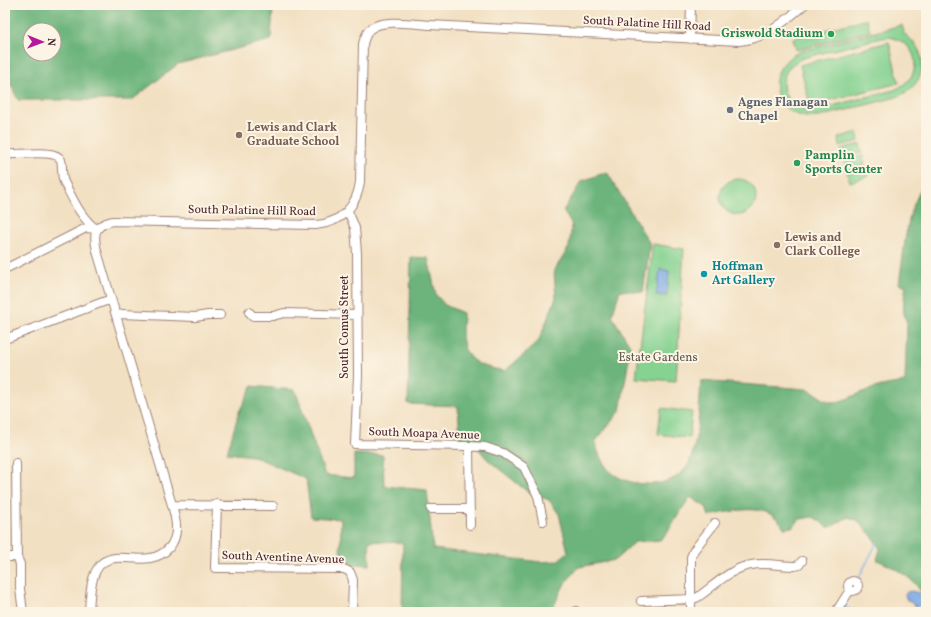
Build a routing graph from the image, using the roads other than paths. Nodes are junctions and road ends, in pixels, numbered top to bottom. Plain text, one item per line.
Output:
1 (691, 5) edge
2 (804, 5) edge
3 (690, 38) junction
4 (5, 154) edge
5 (348, 211) junction
6 (96, 229) junction
7 (5, 269) edge
8 (111, 299) junction
9 (249, 312) dead end
10 (220, 315) dead end
11 (357, 315) junction
12 (117, 316) junction
13 (5, 339) edge
14 (355, 444) joint
15 (469, 446) junction
16 (16, 464) dead end
17 (217, 504) junction
18 (172, 505) junction
19 (273, 506) dead end
20 (431, 509) dead end
21 (470, 509) junction
22 (543, 521) dead end
23 (715, 523) dead end
24 (470, 525) dead end
25 (5, 557) edge
26 (17, 557) junction
27 (802, 561) dead end
28 (850, 590) dead end
29 (691, 600) junction
30 (640, 601) dead end
31 (23, 612) edge
32 (90, 612) edge
33 (352, 612) edge
34 (691, 612) edge
35 (836, 612) edge

1 - 3 street
2 - 3 street, South Palatine Hill Road
3 - 5 street, South Palatine Hill Road
4 - 6 street
5 - 6 street, South Palatine Hill Road
5 - 11 street, South Comus Street
6 - 7 street, South Palatine Hill Road
6 - 8 street
8 - 12 street
8 - 13 street
9 - 11 street
10 - 12 street
11 - 14 street, South Comus Street
12 - 18 street
14 - 15 street, South Moapa Avenue
15 - 21 street
15 - 22 street, South Moapa Avenue
16 - 26 street
17 - 18 street
17 - 19 street
17 - 33 street, South Aventine Avenue
18 - 32 street
20 - 21 street
21 - 24 street
23 - 29 street
25 - 26 street
26 - 31 street
27 - 29 street
28 - 35 street
29 - 30 street
29 - 34 street

